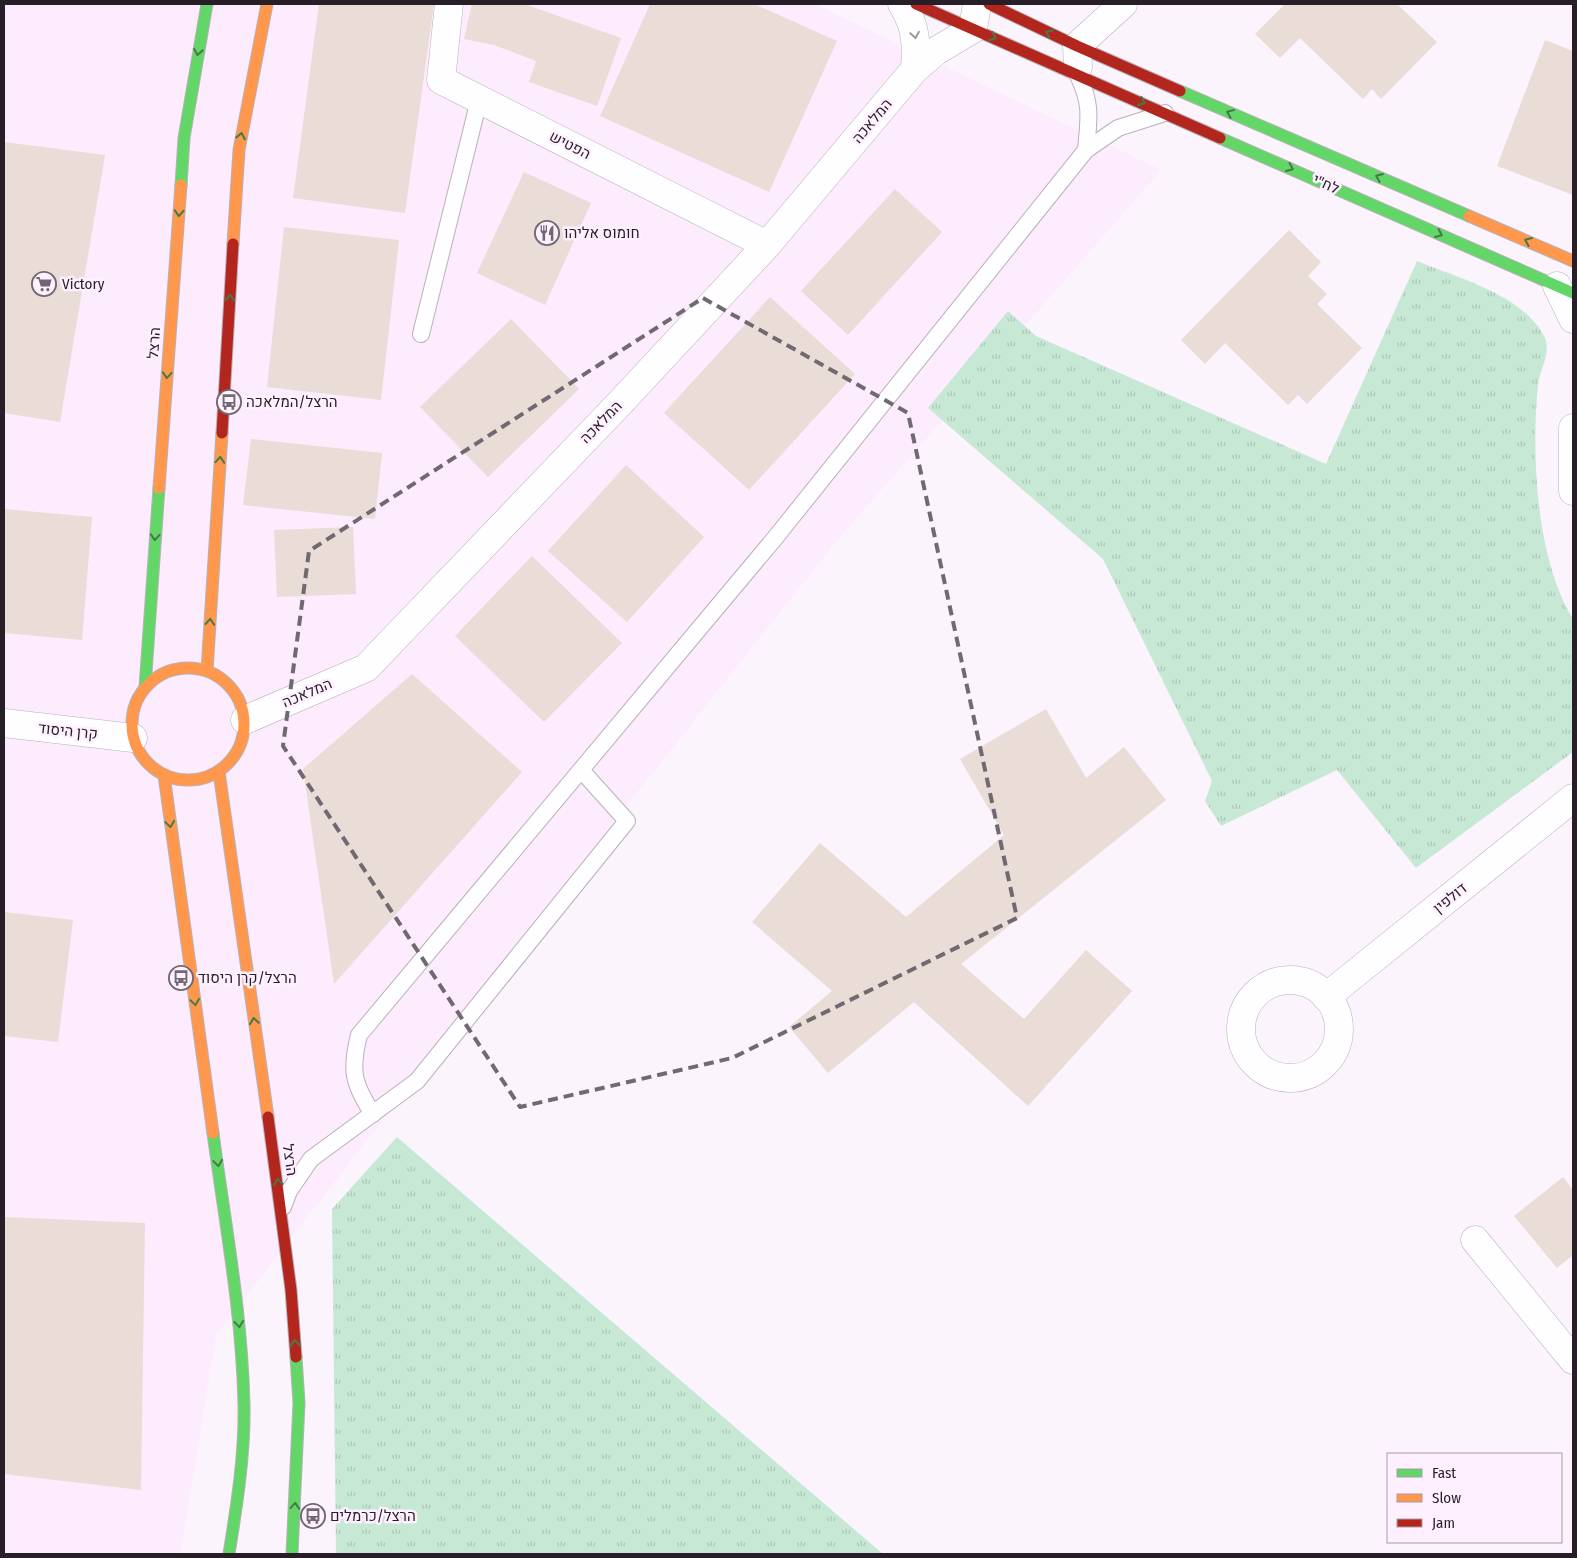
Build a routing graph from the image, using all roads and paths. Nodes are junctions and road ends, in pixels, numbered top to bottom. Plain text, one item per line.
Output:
1 (207, 4) edge
2 (267, 4) edge
3 (449, 4) edge
4 (902, 4) edge
5 (916, 4) edge
6 (989, 4) edge
7 (1123, 4) edge
8 (975, 16) edge
9 (1077, 46) junction
10 (915, 69) junction
11 (1078, 74) junction
12 (479, 100) junction
13 (1166, 113) junction
14 (1086, 150) junction
15 (767, 245) junction
16 (1573, 261) edge
17 (1565, 290) edge
18 (1573, 319) edge
19 (421, 334) dead end
20 (1573, 428) edge
21 (1573, 490) edge
22 (207, 671) junction
23 (145, 687) junction
24 (245, 720) junction
25 (4, 724) edge
26 (133, 738) junction
27 (581, 770) junction
28 (219, 772) junction
29 (164, 775) junction
30 (1573, 798) edge
31 (1326, 997) dead end
32 (373, 1114) junction
33 (281, 1212) junction
34 (1475, 1240) dead end
35 (1573, 1360) edge
36 (229, 1554) edge
37 (292, 1554) edge

1 -> 23 street, הרצל
22 -> 2 street
3 - 12 street, הפטיש
4 -> 10 street
5 - 8 street, לח"י
9 -> 6 street, לח"י
7 - 9 street
8 - 10 street, המלאכה
8 -> 11 street, לח"י
9 - 11 street
16 -> 9 street, לח"י
10 - 15 street, המלאכה
11 -> 13 street, לח"י
11 - 14 lane
12 - 15 street, הפטיש
12 - 19 lane
13 - 14 lane
13 -> 17 street, לח"י
14 - 27 lane
15 - 24 street, המלאכה
17 - 18 street
20 - 21 street
22 - 23 street
22 - 24 street
23 - 26 street
24 - 28 street
25 - 26 street, קרן היסוד
26 - 29 street
27 - 32 lane
27 - 32 lane
28 - 29 street
33 -> 28 street, הרצל
29 -> 36 street
30 - 31 street, דולפין
32 - 33 lane
37 -> 33 street, הרצל
34 - 35 street

